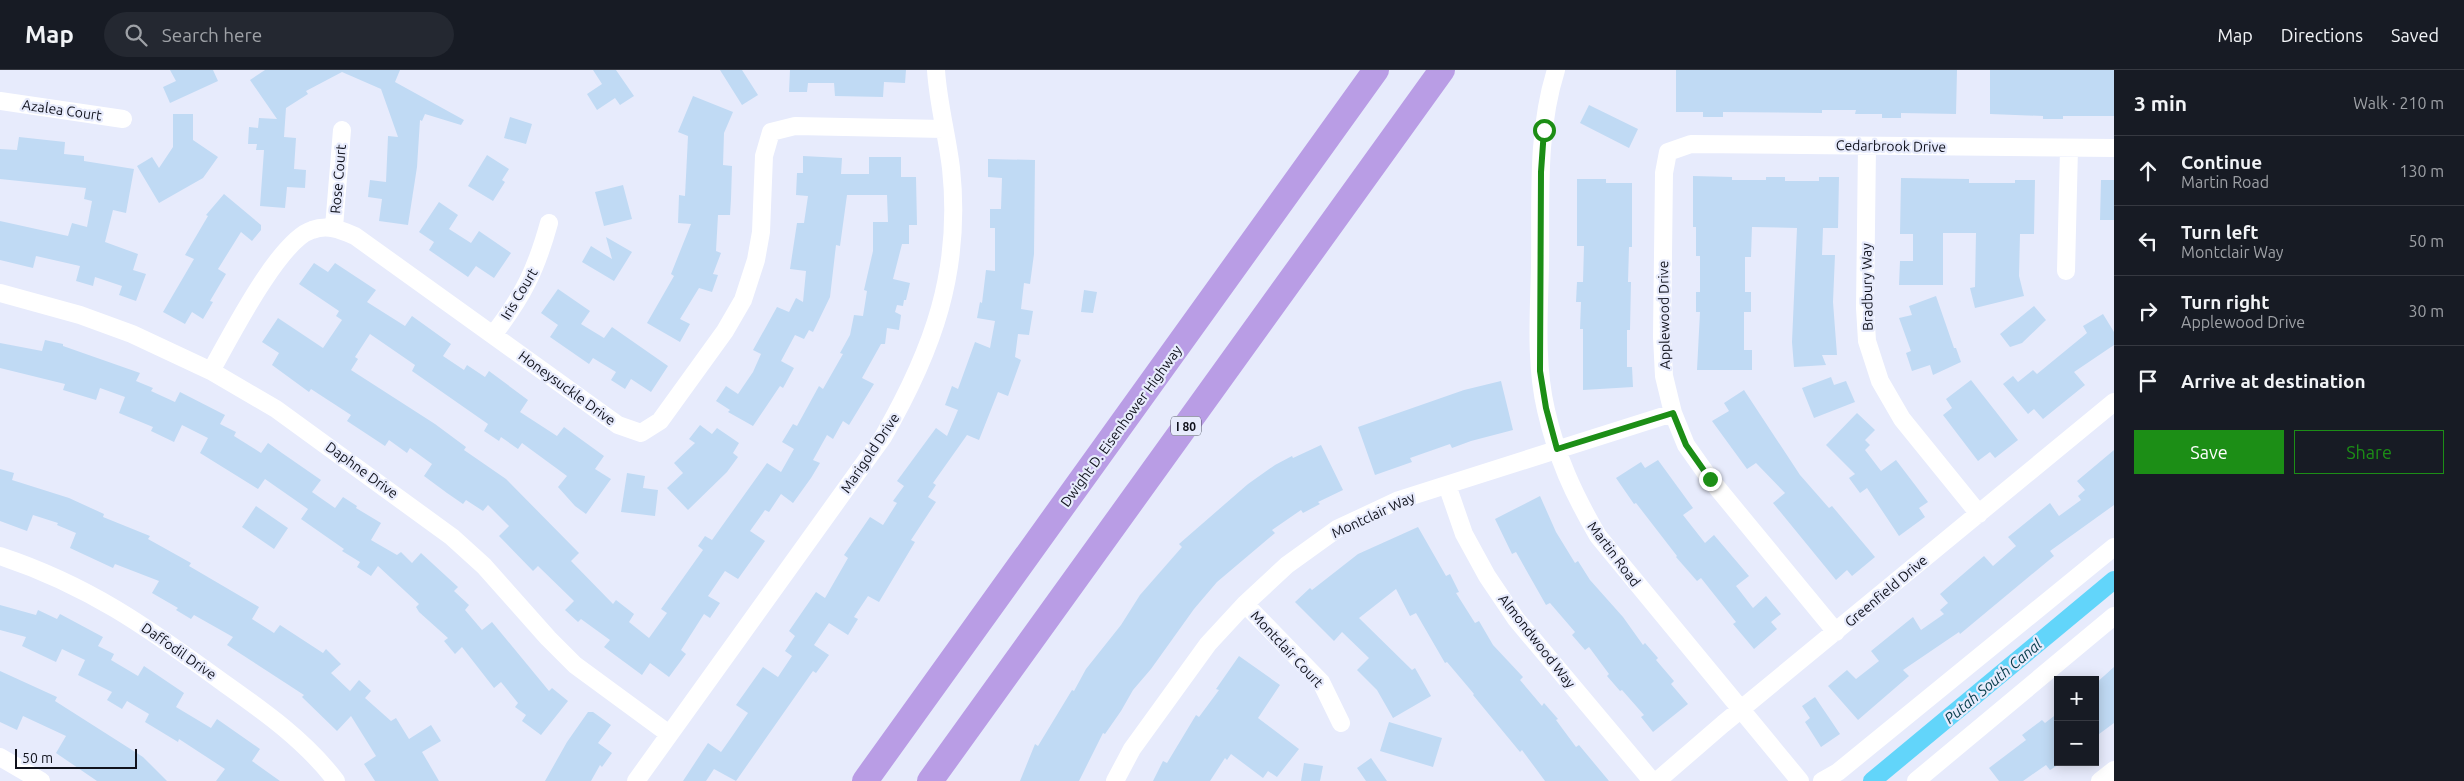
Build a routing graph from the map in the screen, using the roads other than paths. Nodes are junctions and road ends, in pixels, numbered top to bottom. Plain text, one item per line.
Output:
1 (936, 70) edge
2 (1376, 70) edge
3 (1442, 70) edge
4 (1556, 70) edge
5 (0, 101) edge
6 (123, 118) dead end
7 (944, 129) junction
8 (342, 130) dead end
9 (1867, 146) junction
10 (2070, 148) junction
11 (2114, 148) edge
12 (1668, 152) joint
13 (549, 223) dead end
14 (334, 227) junction
15 (2066, 270) dead end
16 (0, 293) edge
17 (493, 334) junction
18 (211, 371) junction
19 (2114, 402) edge
20 (1673, 413) junction
21 (1557, 449) junction
22 (1447, 485) junction
23 (1979, 514) junction
24 (2114, 547) edge
25 (0, 556) edge
26 (1244, 604) junction
27 (2114, 616) edge
28 (1836, 632) junction
29 (1741, 709) junction
30 (1341, 723) dead end
31 (669, 734) junction
32 (0, 757) edge
33 (2114, 770) edge
34 (327, 778) edge
35 (40, 781) edge
36 (636, 781) edge
37 (865, 781) edge
38 (930, 781) edge
39 (1115, 781) edge
40 (1652, 781) edge
41 (1657, 781) edge
42 (1800, 781) edge
43 (1822, 781) edge
44 (1916, 781) edge
45 (2100, 781) edge

1 - 7 street, Marigold Drive
2 - 37 highway, Dwight D. Eisenhower Highway
3 - 38 highway, I 80
4 - 21 street, Martin Road
5 - 6 street, Azalea Court
7 - 17 street, Honeysuckle Drive
7 - 31 street, Marigold Drive
8 - 14 street, Rose Court
9 - 10 street, Cedarbrook Drive
9 - 12 street, Cedarbrook Drive
9 - 23 street, Bradbury Way
10 - 11 street, Cedarbrook Drive
10 - 15 street
12 - 20 street, Applewood Drive
13 - 17 street, Iris Court
14 - 17 street, Honeysuckle Drive
14 - 18 street
16 - 18 street, Daphne Drive
18 - 31 street, Daphne Drive
19 - 23 street, Greenfield Drive
20 - 21 street, Montclair Way
20 - 28 street, Applewood Drive
21 - 22 street, Montclair Way
21 - 29 street, Martin Road
22 - 26 street, Montclair Way
22 - 40 street, Almondwood Way
23 - 28 street, Greenfield Drive
24 - 43 street
25 - 34 street, Daffodil Drive
26 - 30 street, Montclair Court
26 - 39 street, Montclair Way
27 - 44 street
28 - 29 street, Greenfield Drive
29 - 41 street, Greenfield Drive
29 - 42 street, Martin Road
31 - 36 street, Marigold Drive
32 - 35 street
33 - 45 street

